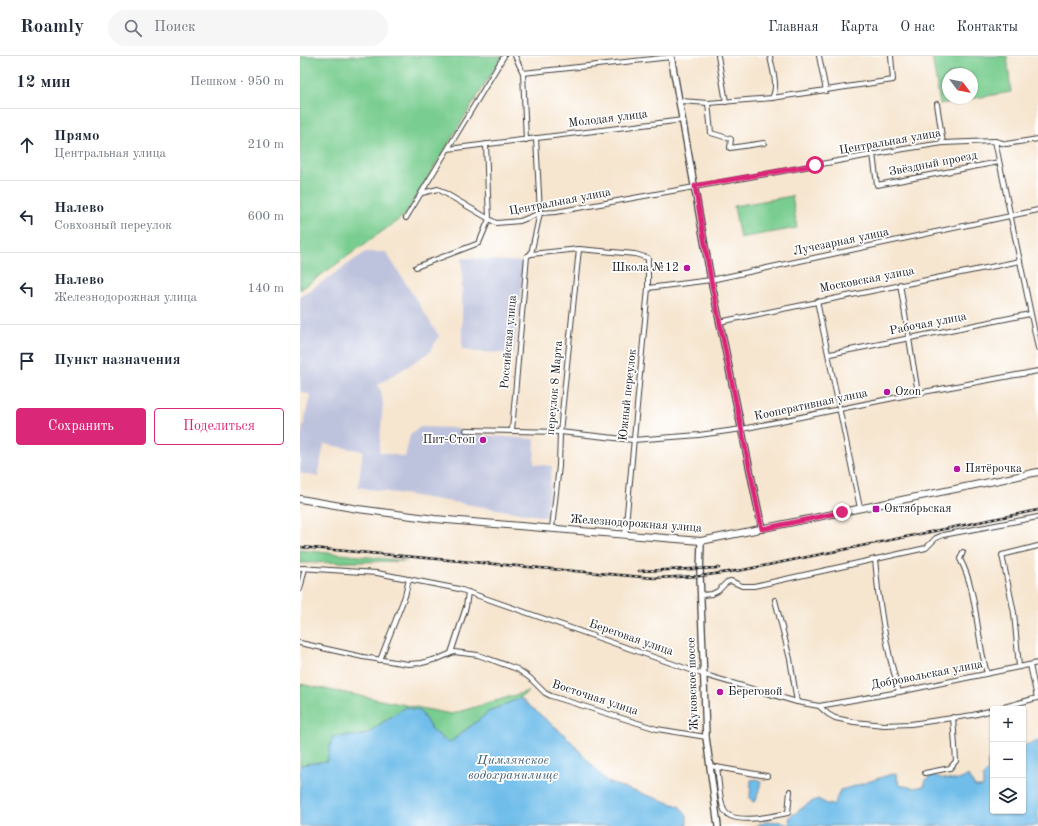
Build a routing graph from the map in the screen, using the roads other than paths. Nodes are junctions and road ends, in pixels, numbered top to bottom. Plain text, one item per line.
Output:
1 (504, 56) edge
2 (515, 56) edge
3 (671, 56) edge
4 (718, 56) edge
5 (770, 56) edge
6 (819, 56) edge
7 (891, 56) edge
8 (523, 73) junction
9 (826, 91) junction
10 (772, 98) junction
11 (680, 101) junction
12 (726, 102) junction
13 (708, 103) junction
14 (937, 104) dead end
15 (683, 120) junction
16 (536, 138) junction
17 (1038, 139) edge
18 (526, 140) junction
19 (995, 141) junction
20 (764, 143) dead end
21 (943, 143) junction
22 (486, 144) junction
23 (448, 149) junction
24 (873, 154) junction
25 (999, 162) junction
26 (695, 186) junction
27 (422, 193) junction
28 (1038, 210) edge
29 (540, 213) junction
30 (1011, 216) junction
31 (406, 218) dead end
32 (488, 219) junction
33 (579, 249) junction
34 (529, 255) junction
35 (1020, 261) junction
36 (416, 267) dead end
37 (711, 280) junction
38 (900, 284) junction
39 (648, 288) junction
40 (817, 301) junction
41 (1030, 314) junction
42 (719, 322) junction
43 (909, 338) junction
44 (1038, 348) edge
45 (830, 354) junction
46 (1038, 371) edge
47 (918, 393) junction
48 (840, 409) junction
49 (466, 430) dead end
50 (512, 430) junction
51 (742, 430) junction
52 (560, 432) junction
53 (633, 440) junction
54 (1038, 472) edge
55 (300, 499) edge
56 (860, 508) junction
57 (1038, 517) edge
58 (552, 528) junction
59 (762, 529) junction
60 (624, 535) junction
61 (701, 541) junction
62 (1038, 546) edge
63 (963, 552) dead end
64 (875, 559) junction
65 (302, 568) edge
66 (409, 580) junction
67 (300, 589) edge
68 (468, 592) junction
69 (702, 595) junction
70 (775, 600) dead end
71 (300, 643) edge
72 (451, 653) junction
73 (380, 660) junction
74 (1038, 663) edge
75 (1030, 665) junction
76 (1019, 667) junction
77 (987, 673) junction
78 (704, 674) junction
79 (899, 692) junction
80 (797, 702) junction
81 (819, 706) junction
82 (1007, 706) edge
83 (990, 711) edge
84 (953, 717) junction
85 (706, 737) junction
86 (710, 766) junction
87 (717, 767) junction
88 (925, 773) dead end
89 (767, 776) dead end
90 (790, 791) dead end
91 (718, 826) edge

1 - 23 street
2 - 8 street
3 - 8 street
3 - 11 street
4 - 12 street
5 - 10 street
6 - 9 street
7 - 9 street
8 - 18 street
9 - 10 street
10 - 12 street
11 - 13 street
11 - 15 street
12 - 13 street
13 - 20 street
14 - 21 street
15 - 16 street, Молодая улица
15 - 26 street
16 - 18 street, Молодая улица
16 - 29 street
17 - 19 street, Центральная улица
18 - 22 street, Молодая улица
19 - 21 street, Центральная улица
19 - 25 street
21 - 24 street, Центральная улица
22 - 23 street, Молодая улица
22 - 32 street
23 - 27 street
24 - 25 street, Звёздный проезд
24 - 26 street, Центральная улица
25 - 30 street
26 - 29 street, Центральная улица
26 - 37 street
27 - 31 street
27 - 32 street
28 - 30 street, Лучезарная улица
29 - 32 street, Центральная улица
29 - 34 street, Российская улица
30 - 35 street
30 - 37 street, Лучезарная улица
32 - 36 street
33 - 34 street
33 - 39 street, Южный переулок
33 - 52 street, переулок 8 Марта
34 - 50 street, Российская улица
35 - 38 street, Московская улица
35 - 41 street
37 - 39 street, Лучезарная улица
37 - 42 street
38 - 40 street, Московская улица
38 - 43 street
39 - 53 street, Южный переулок
40 - 42 street, Московская улица
40 - 45 street
41 - 43 street, Рабочая улица
41 - 44 street
42 - 51 street
43 - 45 street, Рабочая улица
43 - 47 street
45 - 48 street
46 - 47 street, Кооперативная улица
47 - 48 street, Кооперативная улица
48 - 51 street, Кооперативная улица
48 - 56 street
49 - 50 street, Кооперативная улица
50 - 52 street, Кооперативная улица
51 - 53 street, Кооперативная улица
51 - 59 street
52 - 53 street, Кооперативная улица
52 - 58 street, переулок 8 Марта
53 - 60 street, Южный переулок
54 - 56 main road, Железнодорожная улица
55 - 58 main road, Железнодорожная улица
56 - 59 main road, Железнодорожная улица
57 - 64 street
58 - 60 main road, Железнодорожная улица
59 - 61 main road, Железнодорожная улица
60 - 61 main road, Железнодорожная улица
61 - 69 street, Жуковское шоссе
62 - 76 street
63 - 77 street
64 - 69 street
64 - 79 street
65 - 66 street, Береговая улица
65 - 67 street
66 - 68 street, Береговая улица
66 - 73 street
68 - 72 street
68 - 78 street, Береговая улица
69 - 78 street, Жуковское шоссе
70 - 80 street
71 - 73 street, Восточная улица
72 - 73 street, Восточная улица
72 - 85 street, Восточная улица
74 - 75 street, Добровольская улица
75 - 76 street, Добровольская улица
75 - 82 street
76 - 77 street, Добровольская улица
77 - 79 street, Добровольская улица
78 - 80 street, Береговая улица
78 - 85 street, Жуковское шоссе
79 - 81 street, Добровольская улица
80 - 81 street, Береговая улица
81 - 84 street, Береговая улица
83 - 84 street, Береговая улица
84 - 88 street
85 - 86 street, Жуковское шоссе
86 - 87 street
86 - 91 street, Жуковское шоссе
87 - 89 street
87 - 90 street

